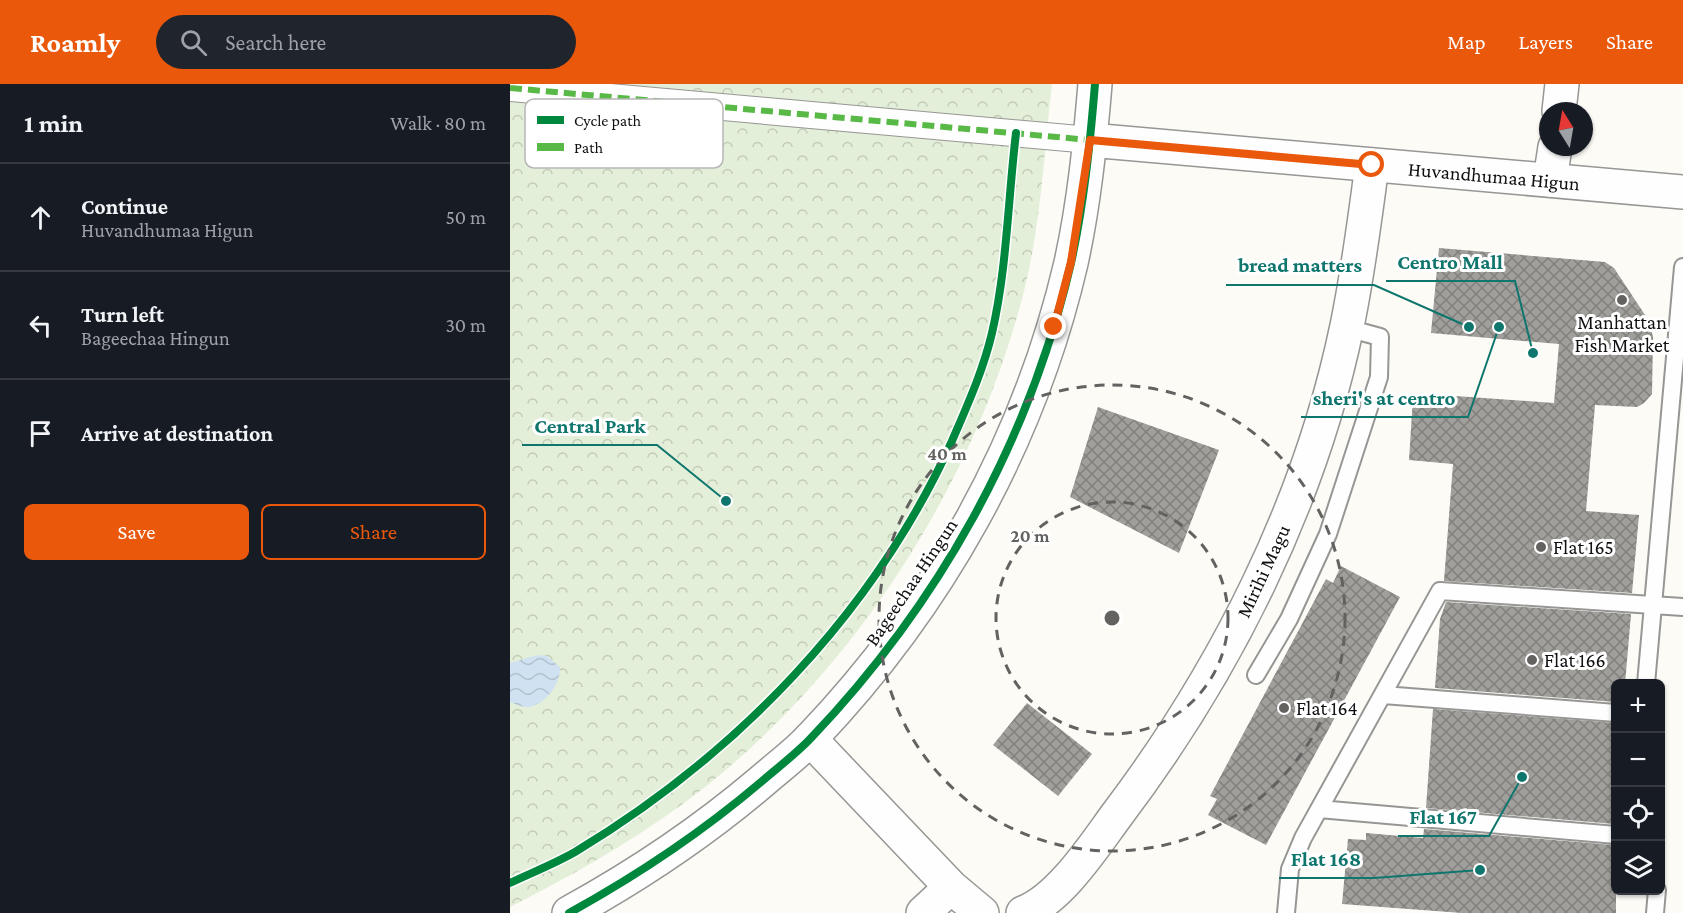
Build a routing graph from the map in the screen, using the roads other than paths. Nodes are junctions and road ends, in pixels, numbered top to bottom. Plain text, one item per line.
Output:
1 (1095, 84) edge
2 (1562, 84) edge
3 (510, 88) edge
4 (633, 99) edge
5 (1560, 102) edge
6 (723, 107) edge
7 (1090, 140) junction
8 (1554, 156) edge
9 (1372, 165) junction
10 (1550, 180) junction
11 (1683, 192) edge
12 (1683, 267) edge
13 (1347, 327) junction
14 (1653, 605) junction
15 (1683, 607) edge
16 (1256, 675) dead end
17 (1646, 679) edge
18 (1383, 695) junction
19 (1611, 713) edge
20 (810, 739) junction
21 (1319, 808) junction
22 (1611, 835) edge
23 (951, 887) junction
24 (1657, 895) edge
25 (569, 913) edge
26 (923, 913) edge
27 (982, 913) edge
28 (1023, 913) edge
29 (1286, 913) edge
30 (1655, 913) edge

1 - 7 street, Bageechaa Hingun
2 - 5 street
3 - 4 street
6 - 7 street
7 - 9 street, Huvandhumaa Higun
7 - 20 street, Bageechaa Hingun
8 - 10 street
9 - 10 street, Huvandhumaa Higun
9 - 13 street, Mirihi Magu
10 - 11 street, Huvandhumaa Higun
12 - 14 lane
13 - 16 lane
13 - 28 street, Mirihi Magu
14 - 15 lane
14 - 17 lane
14 - 18 lane
18 - 19 lane
18 - 21 lane
20 - 23 street
20 - 25 street, Bageechaa Hingun
21 - 22 lane
21 - 29 lane
23 - 26 street
23 - 27 street
24 - 30 lane

